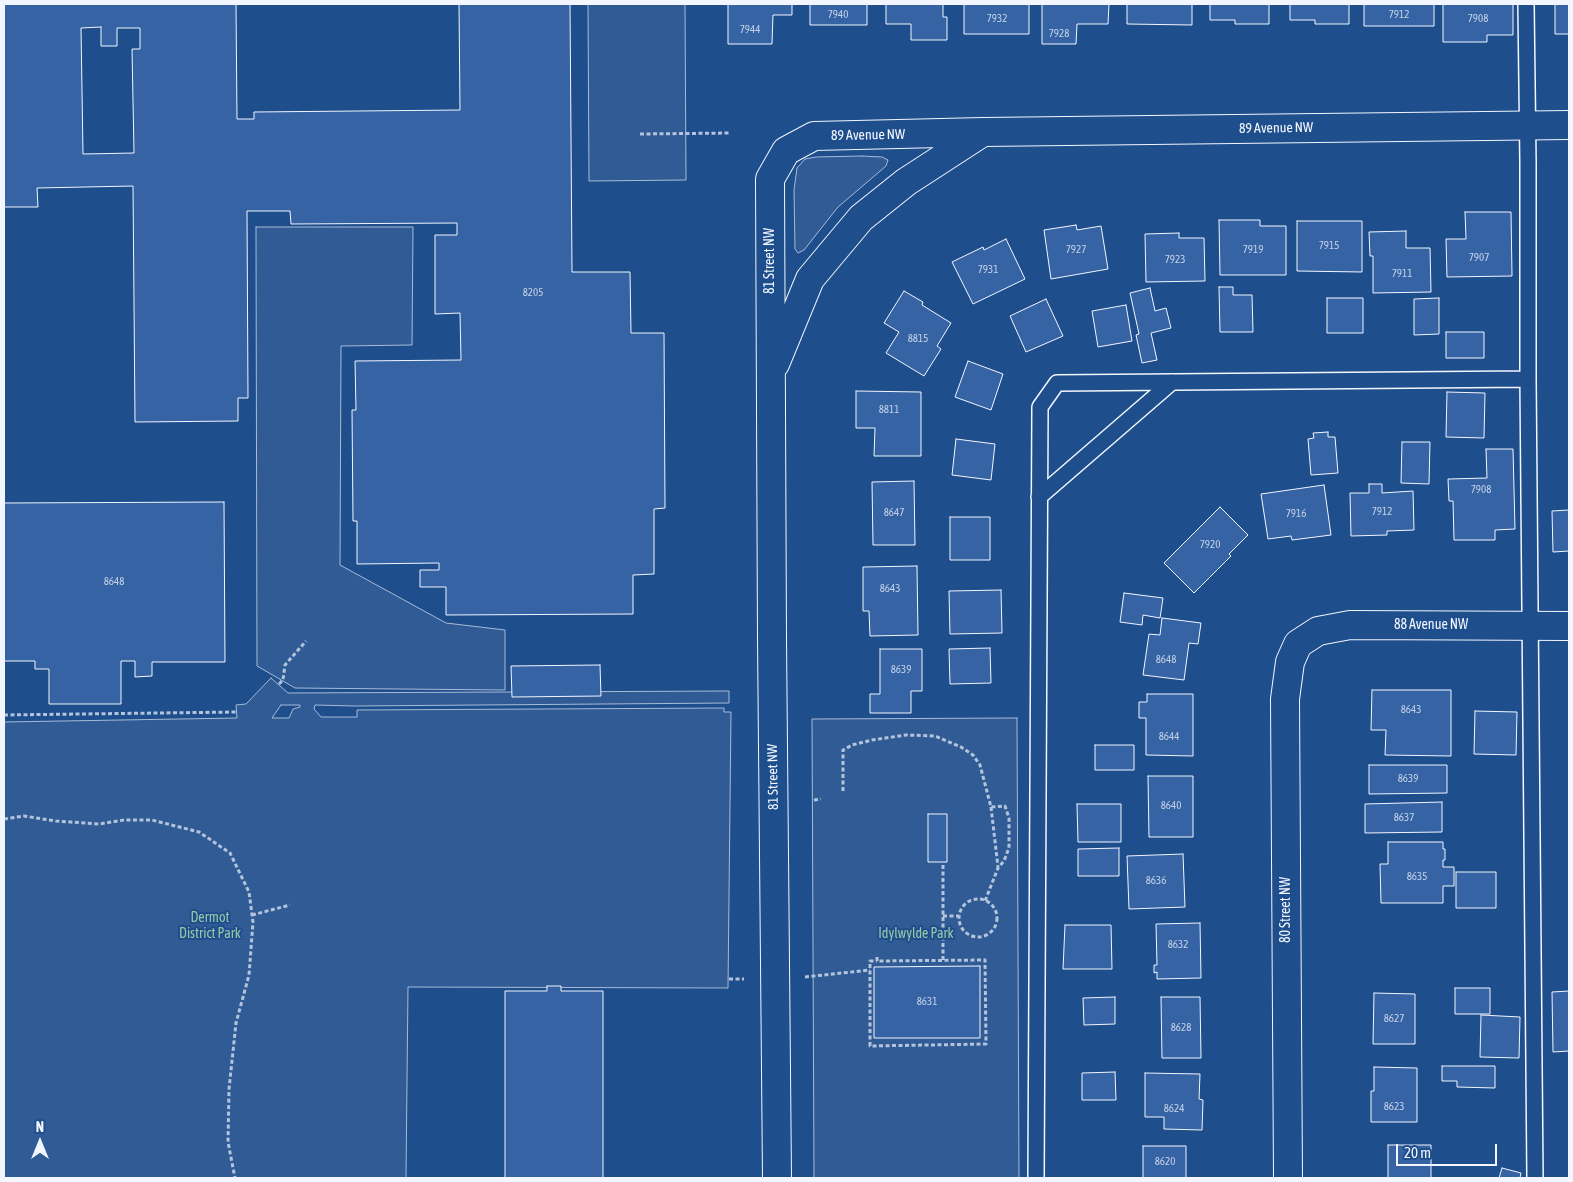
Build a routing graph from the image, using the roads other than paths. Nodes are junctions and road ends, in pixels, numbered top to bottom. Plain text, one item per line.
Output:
1 (1526, 4) edge
2 (1528, 125) junction
3 (1569, 125) edge
4 (983, 132) junction
5 (786, 151) joint
6 (771, 375) junction
7 (1528, 379) junction
8 (1172, 382) junction
9 (1039, 496) junction
10 (1530, 626) junction
11 (1569, 626) edge
12 (1298, 644) joint
13 (777, 1178) edge
14 (1036, 1178) edge
15 (1288, 1178) edge
16 (1535, 1178) edge

1 - 2 lane
2 - 3 street, 89 Avenue NW
2 - 4 street, 89 Avenue NW
2 - 7 lane
4 - 5 street, 89 Avenue NW
4 - 6 street, 81 Street NW
5 - 6 street, 81 Street NW
6 - 13 street, 81 Street NW
7 - 8 lane
7 - 10 lane
8 - 9 lane
8 - 9 lane
9 - 14 lane
10 - 11 street, 88 Avenue NW
10 - 12 street, 88 Avenue NW
10 - 16 lane
12 - 15 street, 80 Street NW

